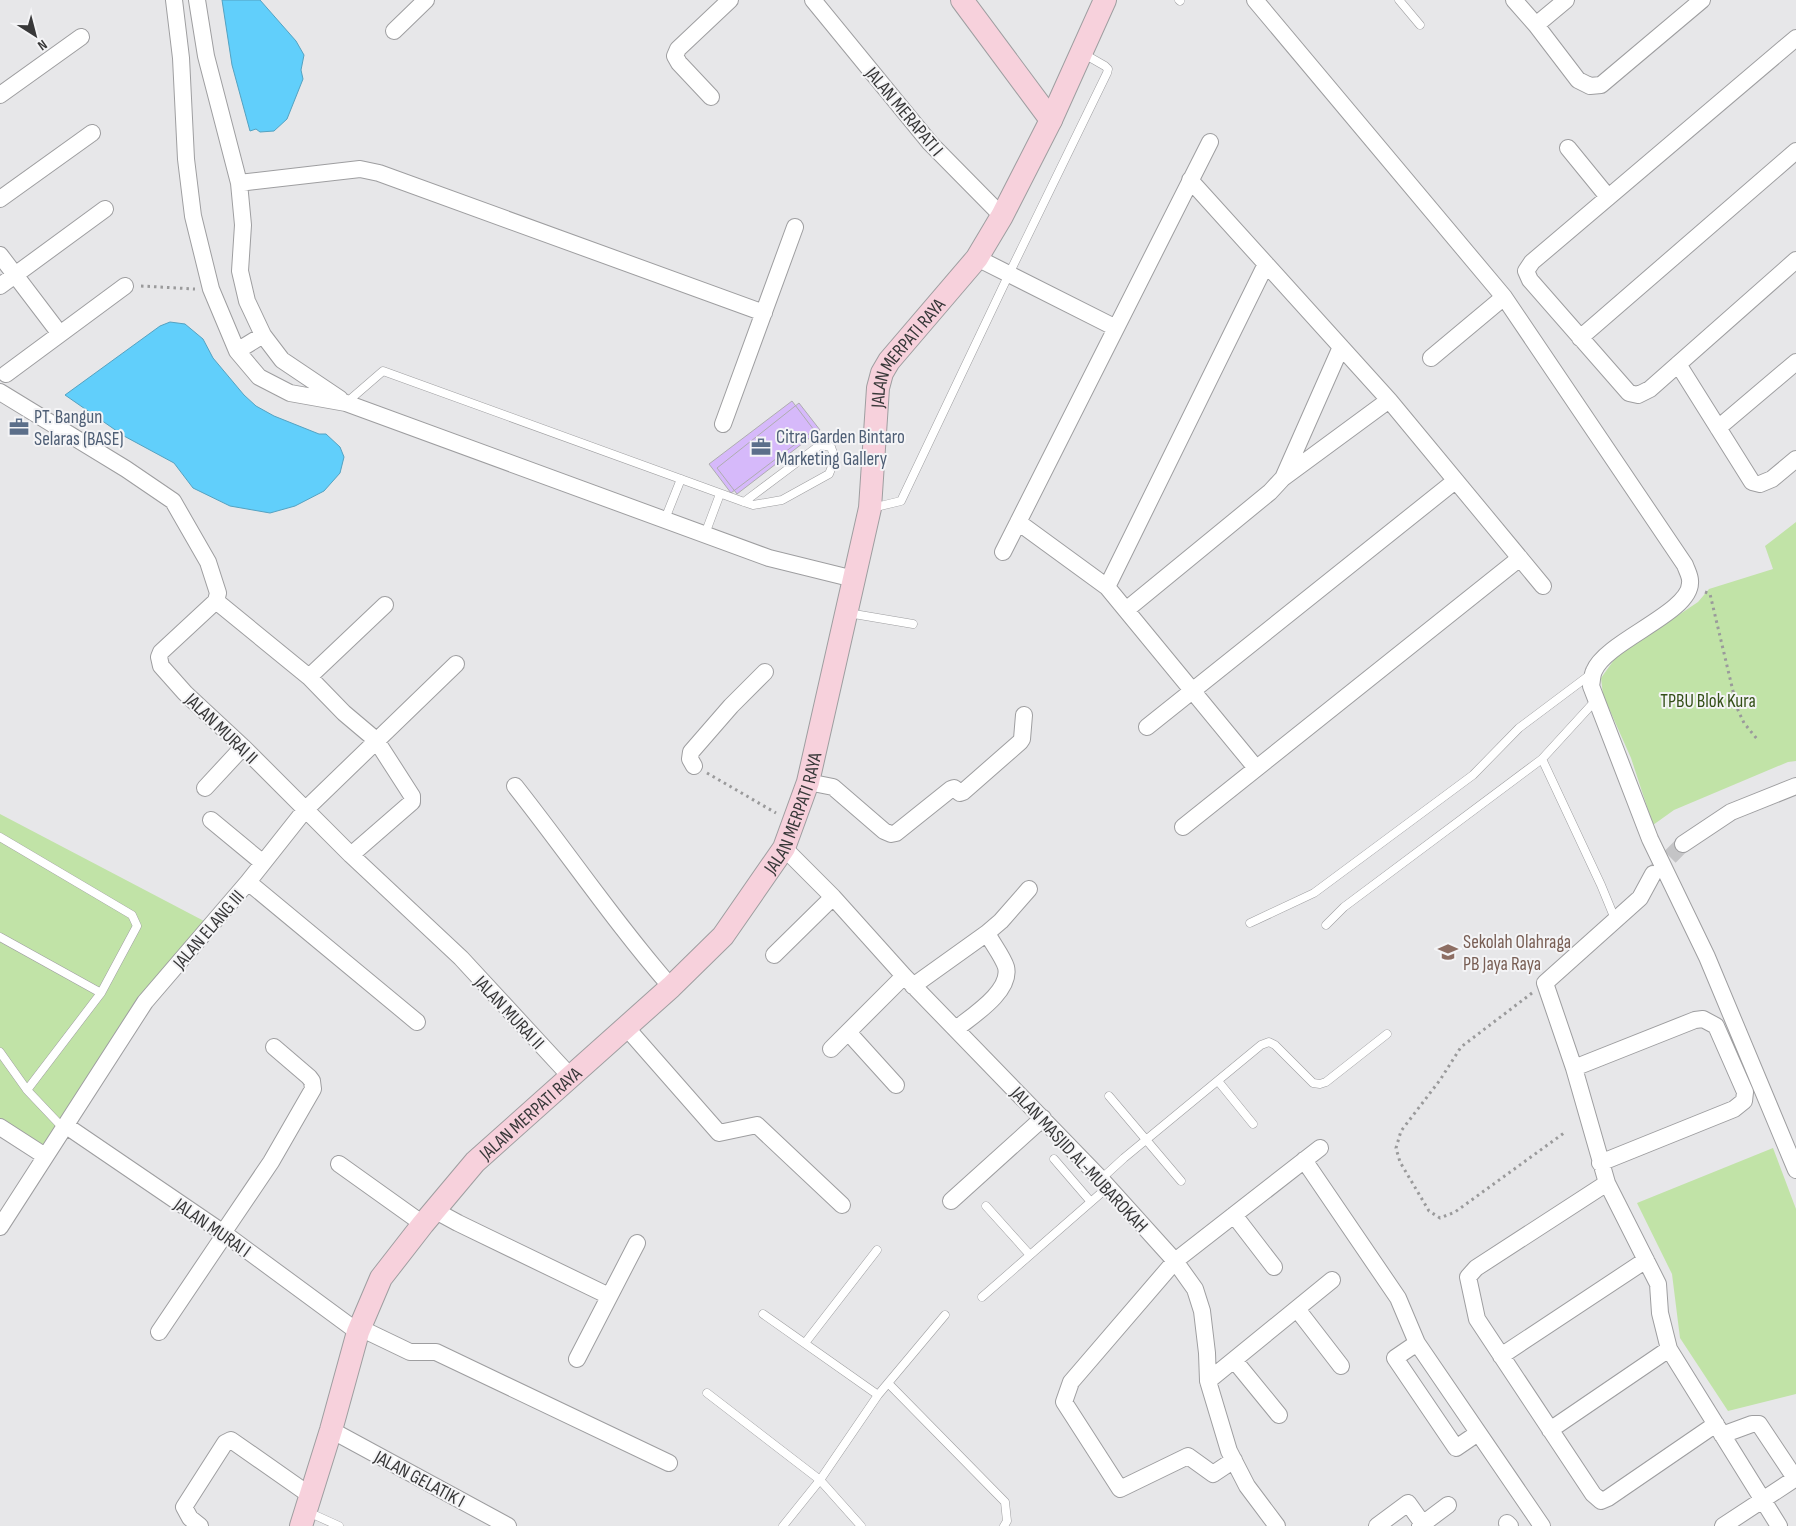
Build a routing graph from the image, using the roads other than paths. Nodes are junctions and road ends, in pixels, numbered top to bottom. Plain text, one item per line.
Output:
1 (174, 0) edge
2 (197, 0) edge
3 (426, 0) edge
4 (730, 0) edge
5 (813, 0) edge
6 (962, 0) edge
7 (1105, 0) edge
8 (1255, 0) edge
9 (1399, 0) edge
10 (1514, 0) edge
11 (1566, 0) edge
12 (1702, 0) edge
13 (1420, 25) dead end
14 (1536, 25) junction
15 (394, 31) dead end
16 (81, 37) dead end
17 (1796, 38) edge
18 (1081, 52) junction
19 (206, 56) junction
20 (181, 58) junction
21 (0, 95) edge
22 (711, 97) dead end
23 (1051, 120) junction
24 (92, 133) dead end
25 (1210, 142) dead end
26 (1568, 148) dead end
27 (1796, 151) edge
28 (1190, 180) junction
29 (239, 183) junction
30 (1608, 197) junction
31 (0, 199) edge
32 (105, 208) dead end
33 (1002, 216) junction
34 (795, 227) dead end
35 (0, 255) edge
36 (977, 258) junction
37 (1796, 260) edge
38 (1266, 264) junction
39 (1009, 274) junction
40 (15, 275) junction
41 (0, 286) edge
42 (125, 286) road end
43 (1504, 297) junction
44 (764, 313) junction
45 (1116, 328) junction
46 (60, 334) junction
47 (263, 335) junction
48 (1580, 338) junction
49 (1340, 347) junction
50 (237, 350) junction
51 (1432, 358) dead end
52 (1796, 362) edge
53 (1678, 364) junction
54 (6, 374) dead end
55 (0, 392) edge
56 (1388, 400) junction
57 (346, 403) junction
58 (723, 424) dead end
59 (1718, 428) junction
60 (1796, 459) edge
61 (1283, 478) junction
62 (680, 479) junction
63 (1455, 481) junction
64 (720, 494) junction
65 (744, 502) junction
66 (870, 508) junction
67 (665, 519) junction
68 (1018, 522) junction
69 (705, 534) junction
70 (1003, 552) dead end
71 (1520, 558) junction
72 (854, 580) junction
73 (1543, 586) dead end
74 (1107, 587) junction
75 (216, 601) junction
76 (385, 605) dead end
77 (1126, 610) junction
78 (846, 613) junction
79 (913, 624) dead end
80 (456, 664) dead end
81 (765, 672) dead end
82 (1592, 672) junction
83 (309, 677) junction
84 (1193, 691) junction
85 (1596, 700) junction
86 (1024, 715) dead end
87 (1147, 727) dead end
88 (376, 740) junction
89 (242, 747) junction
90 (1542, 758) junction
91 (694, 766) road end
92 (1256, 768) junction
93 (808, 782) junction
94 (515, 786) dead end
95 (1796, 786) edge
96 (205, 788) dead end
97 (305, 810) junction
98 (211, 820) dead end
99 (1183, 827) dead end
100 (0, 837) edge
101 (1683, 844) tunnel mouth
102 (784, 848) junction
103 (350, 856) junction
104 (263, 863) junction
105 (1654, 874) tunnel mouth
106 (248, 882) junction
107 (1029, 889) dead end
108 (833, 897) junction
109 (1615, 919) junction
110 (1250, 923) dead end
111 (1326, 925) dead end
112 (987, 933) junction
113 (0, 937) edge
114 (774, 955) dead end
115 (909, 981) junction
116 (671, 987) junction
117 (101, 993) junction
118 (417, 1022) dead end
119 (625, 1026) junction
120 (956, 1029) junction
121 (848, 1032) junction
122 (1387, 1034) dead end
123 (274, 1048) dead end
124 (830, 1049) dead end
125 (0, 1052) edge
126 (1574, 1068) junction
127 (570, 1076) junction
128 (1218, 1081) junction
129 (896, 1085) dead end
130 (27, 1090) junction
131 (1109, 1096) dead end
132 (1043, 1118) junction
133 (1253, 1124) dead end
134 (0, 1127) edge
135 (64, 1127) junction
136 (1146, 1140) junction
137 (1320, 1148) dead end
138 (45, 1156) junction
139 (1054, 1159) dead end
140 (1304, 1160) junction
141 (1600, 1163) junction
142 (339, 1164) dead end
143 (1796, 1170) edge
144 (1181, 1182) dead end
145 (1105, 1183) junction
146 (1607, 1183) junction
147 (952, 1201) dead end
148 (1091, 1202) junction
149 (842, 1206) dead end
150 (986, 1206) dead end
151 (1234, 1215) junction
152 (429, 1217) junction
153 (0, 1227) edge
154 (224, 1234) junction
155 (637, 1243) dead end
156 (877, 1250) dead end
157 (1030, 1255) junction
158 (1646, 1260) junction
159 (1175, 1261) junction
160 (1274, 1267) dead end
161 (1332, 1280) dead end
162 (609, 1296) junction
163 (982, 1297) dead end
164 (1297, 1309) junction
165 (763, 1314) dead end
166 (945, 1315) dead end
167 (359, 1330) junction
168 (159, 1332) dead end
169 (1417, 1343) junction
170 (805, 1344) junction
171 (1669, 1349) junction
172 (1501, 1356) junction
173 (577, 1359) dead end
174 (1234, 1360) junction
175 (1342, 1366) dead end
176 (1208, 1381) junction
177 (888, 1383) junction
178 (706, 1393) dead end
179 (878, 1395) junction
180 (1279, 1415) dead end
181 (331, 1430) junction
182 (1550, 1430) junction
183 (1719, 1430) junction
184 (1478, 1433) junction
185 (1234, 1460) junction
186 (669, 1463) dead end
187 (1795, 1478) edge
188 (820, 1480) junction
189 (1762, 1499) junction
190 (1448, 1505) dead end
191 (306, 1511) edge
192 (1421, 1525) edge
193 (200, 1526) edge
194 (339, 1526) edge
195 (508, 1526) edge
196 (783, 1526) edge
197 (861, 1526) edge
198 (1004, 1526) edge
199 (1277, 1526) edge
200 (1377, 1526) edge
201 (1542, 1526) edge
202 (1723, 1526) edge
203 (1779, 1526) edge

1 - 20 street
2 - 19 street
3 - 15 street
4 - 22 street
5 - 33 street, JALAN MERAPATI I
6 - 23 main road
7 - 18 main road, JALAN MERPATI RAYA
8 - 43 street
9 - 13 lane
10 - 14 street
11 - 14 street
12 - 14 street
16 - 21 street
17 - 30 street
18 - 23 main road, JALAN MERPATI RAYA
18 - 39 lane
19 - 20 street
19 - 29 street
20 - 50 street
23 - 33 main road, JALAN MERPATI RAYA
24 - 31 street
25 - 28 street
26 - 30 street
27 - 48 street
28 - 38 street
28 - 45 street
29 - 44 street
29 - 47 street
30 - 48 street
32 - 40 street
33 - 36 main road, JALAN MERPATI RAYA
34 - 44 street
35 - 40 street
36 - 39 street
36 - 66 main road, JALAN MERPATI RAYA
37 - 53 street
38 - 49 street
38 - 74 street
39 - 45 street
39 - 66 lane
40 - 41 street
40 - 46 street
42 - 46 street
43 - 51 street
43 - 82 street
44 - 58 street
45 - 68 street
46 - 54 street
47 - 50 street
47 - 57 street
48 - 53 street
49 - 56 street
49 - 61 street
50 - 57 street
52 - 59 street
53 - 59 street
55 - 75 street
56 - 61 street
56 - 63 street
57 - 62 lane
57 - 67 street
59 - 60 street
61 - 77 street
62 - 64 lane
62 - 67 lane
63 - 71 street
63 - 84 street
64 - 65 lane
64 - 69 lane
65 - 65 lane
66 - 72 main road, JALAN MERPATI RAYA
67 - 69 street
68 - 70 street
68 - 74 street
69 - 72 street
71 - 73 street
71 - 92 street
72 - 78 main road, JALAN MERPATI RAYA
74 - 77 street
75 - 83 street
75 - 89 street, JALAN MURAI II
76 - 83 street
77 - 84 street
78 - 79 lane
78 - 93 main road, JALAN MERPATI RAYA
80 - 88 street, JALAN ELANG III
81 - 91 street
82 - 85 street
82 - 110 lane
83 - 88 street
84 - 87 street
84 - 92 street
85 - 90 lane
85 - 143 street
86 - 93 street
88 - 97 street, JALAN ELANG III
88 - 103 street
89 - 96 street
89 - 97 street, JALAN MURAI II
90 - 109 lane
90 - 111 lane
92 - 99 street
93 - 102 main road, JALAN MERPATI RAYA
94 - 116 street
95 - 101 street
97 - 103 street, JALAN MURAI II
97 - 104 street, JALAN ELANG III
98 - 104 street
100 - 117 lane
102 - 108 street, JALAN MASJID AL-MUBAROKAH
102 - 116 main road, JALAN MERPATI RAYA
103 - 127 street, JALAN MURAI II
104 - 106 street, JALAN ELANG III
105 - 109 street
106 - 118 street
106 - 135 street, JALAN ELANG III
107 - 112 street
108 - 114 street
108 - 115 street, JALAN MASJID AL-MUBAROKAH
109 - 126 street
112 - 115 street
112 - 120 street
113 - 117 lane
115 - 120 street, JALAN MASJID AL-MUBAROKAH
115 - 121 street
116 - 119 main road, JALAN MERPATI RAYA
117 - 130 lane
119 - 127 main road, JALAN MERPATI RAYA
119 - 149 street
120 - 132 street, JALAN MASJID AL-MUBAROKAH
121 - 124 street
121 - 129 street
122 - 128 lane
123 - 154 street
125 - 130 lane
126 - 141 street
126 - 141 street
127 - 152 main road, JALAN MERPATI RAYA
128 - 133 lane
128 - 136 lane
130 - 135 lane
131 - 136 lane
132 - 145 street, JALAN MASJID AL-MUBAROKAH
132 - 147 street
134 - 138 street
135 - 138 street, JALAN ELANG III
135 - 154 street, JALAN MURAI I
136 - 144 lane
136 - 145 lane
137 - 140 street
138 - 153 street, JALAN ELANG III
139 - 148 lane
140 - 151 street
140 - 169 street
141 - 146 street
142 - 152 street
145 - 148 lane
145 - 159 street, JALAN MASJID AL-MUBAROKAH
146 - 158 street
146 - 172 street
148 - 157 lane
150 - 157 lane
151 - 159 street
151 - 160 street
152 - 162 street
152 - 167 main road, JALAN MERPATI RAYA
154 - 167 street, JALAN MURAI I
154 - 168 street
155 - 162 street
156 - 170 lane
157 - 163 lane
158 - 171 street
158 - 172 street
159 - 176 street, JALAN MASJID AL-MUBAROKAH
159 - 185 street
161 - 164 street
162 - 173 street
164 - 174 street
164 - 175 street
165 - 170 lane
166 - 177 lane
167 - 181 main road, JALAN MERPATI RAYA
167 - 186 street, JALAN MURAI I
169 - 184 street
169 - 184 street
170 - 179 lane
171 - 182 street
171 - 183 street
172 - 182 street
174 - 176 street
174 - 180 street
176 - 185 street, JALAN MASJID AL-MUBAROKAH
177 - 179 lane
177 - 198 lane
178 - 188 lane
179 - 188 lane
181 - 191 main road, JALAN MERPATI RAYA
181 - 195 street, JALAN GELATIK I
182 - 183 street
183 - 187 street
183 - 189 street
184 - 201 street
185 - 199 street, JALAN MASJID AL-MUBAROKAH
187 - 189 street
188 - 196 lane
188 - 197 lane
189 - 202 street
189 - 203 street
190 - 192 street
191 - 193 street
191 - 194 lane
192 - 200 street

